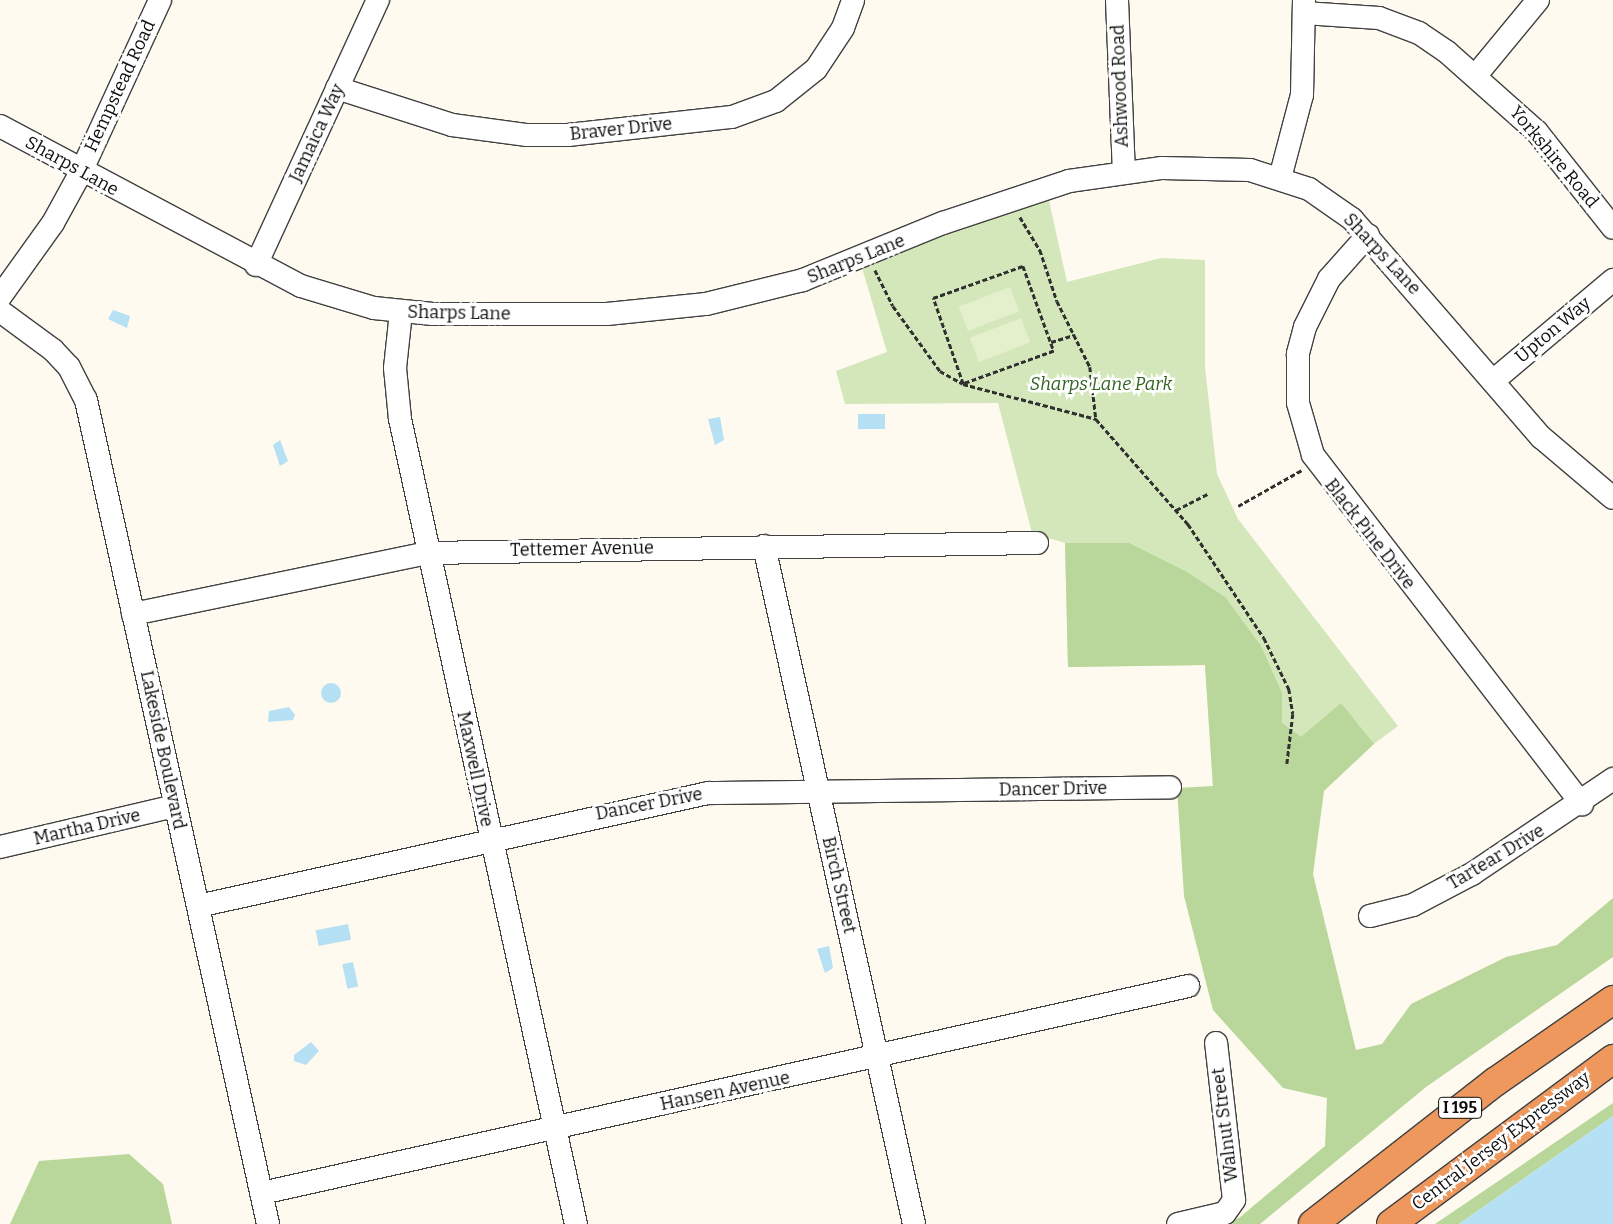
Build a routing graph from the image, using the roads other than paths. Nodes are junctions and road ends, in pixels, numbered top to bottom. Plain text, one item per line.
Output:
1 (160, 0) edge
2 (378, 0) edge
3 (853, 0) edge
4 (1117, 0) edge
5 (1538, 0) edge
6 (1304, 7) edge
7 (1477, 74) junction
8 (338, 88) junction
9 (0, 126) edge
10 (1124, 171) junction
11 (81, 172) junction
12 (1280, 178) junction
13 (1613, 228) edge
14 (1368, 235) junction
15 (256, 265) junction
16 (1613, 280) edge
17 (0, 298) edge
18 (0, 311) edge
19 (401, 312) junction
20 (1493, 380) junction
21 (1613, 498) edge
22 (1038, 543) dead end
23 (764, 546) junction
24 (428, 553) junction
25 (133, 614) junction
26 (1613, 779) edge
27 (1170, 787) dead end
28 (818, 792) junction
29 (1582, 804) junction
30 (175, 806) junction
31 (490, 838) junction
32 (0, 847) edge
33 (198, 906) junction
34 (1370, 916) dead end
35 (1188, 986) dead end
36 (1613, 1000) edge
37 (1216, 1043) dead end
38 (878, 1058) junction
39 (1613, 1059) edge
40 (555, 1128) junction
41 (262, 1193) junction
42 (268, 1224) edge
43 (576, 1224) edge
44 (914, 1224) edge
45 (1178, 1224) edge
46 (1313, 1224) edge
47 (1391, 1224) edge

1 - 11 street, Hempstead Road
2 - 8 street, Jamaica Way
3 - 8 street, Braver Drive
4 - 10 street, Ashwood Road
5 - 7 street
6 - 7 street, Yorkshire Road
6 - 12 street
7 - 13 street, Yorkshire Road
8 - 15 street, Jamaica Way
9 - 11 street, Sharps Lane
10 - 12 street, Sharps Lane
10 - 19 street, Sharps Lane
11 - 15 street, Sharps Lane
11 - 17 street, Hempstead Road
12 - 14 street, Sharps Lane
14 - 20 street, Sharps Lane
14 - 29 street, Black Pine Drive
15 - 19 street, Sharps Lane
16 - 20 street, Upton Way
18 - 25 street, Lakeside Boulevard
19 - 24 street, Maxwell Drive
20 - 21 street, Sharps Lane
22 - 23 street, Tettemer Avenue
23 - 24 street, Tettemer Avenue
23 - 28 street, Birch Street
24 - 25 street, Tettemer Avenue
24 - 31 street, Maxwell Drive
25 - 30 street, Lakeside Boulevard
26 - 29 street, Tartear Drive
27 - 28 street, Dancer Drive
28 - 31 street, Dancer Drive
28 - 38 street, Birch Street
29 - 34 street, Tartear Drive
30 - 32 street, Martha Drive
30 - 33 street, Lakeside Boulevard
31 - 33 street, Dancer Drive
31 - 40 street, Maxwell Drive
33 - 41 street, Lakeside Boulevard
35 - 38 street, Hansen Avenue
36 - 46 highway, I 195
37 - 45 street, Walnut Street
38 - 40 street, Hansen Avenue
38 - 44 street, Birch Street
39 - 47 highway, Central Jersey Expressway / I 195
40 - 41 street, Hansen Avenue
40 - 43 street, Maxwell Drive
41 - 42 street, Lakeside Boulevard

